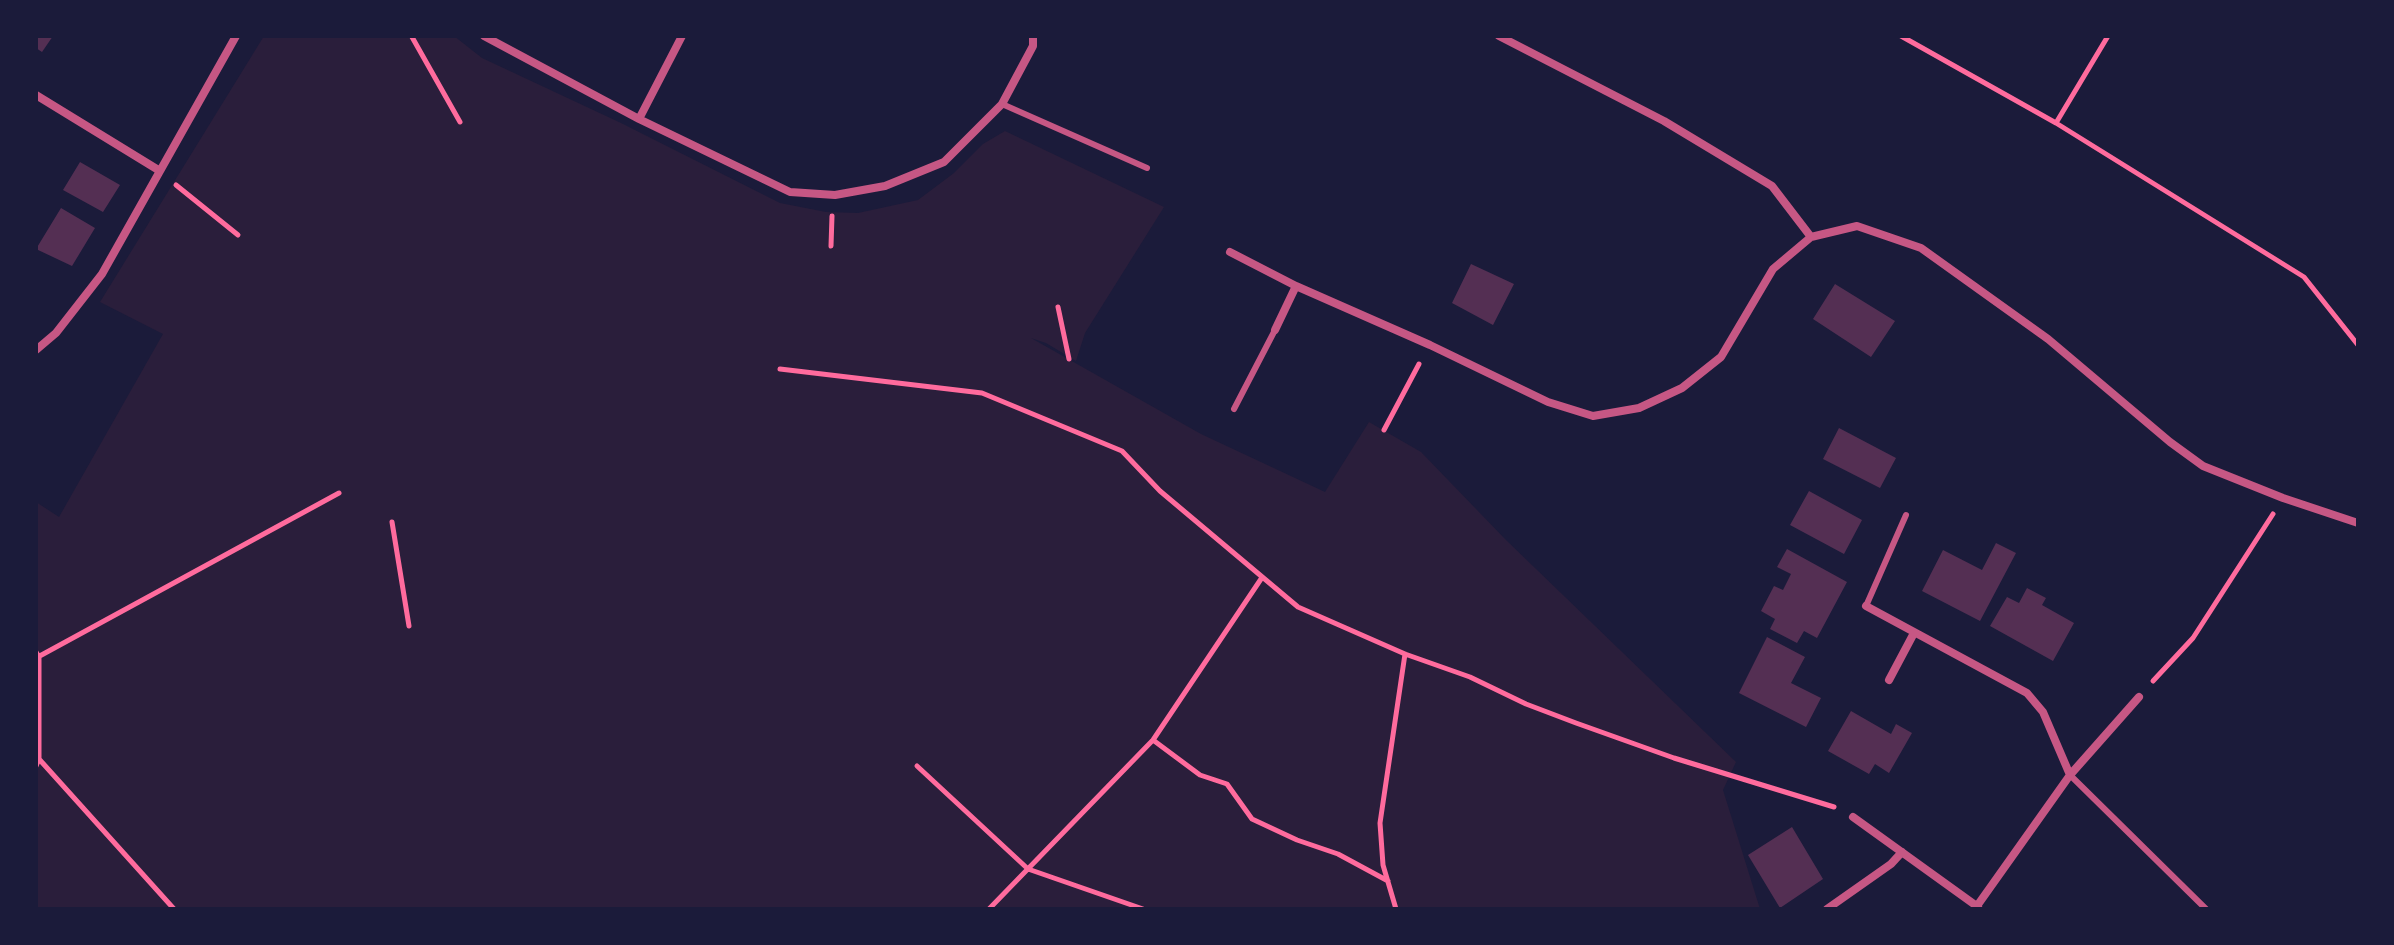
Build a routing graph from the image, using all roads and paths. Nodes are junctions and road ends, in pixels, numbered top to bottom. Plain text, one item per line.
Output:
1 (236, 36) edge
2 (484, 36) edge
3 (682, 36) edge
4 (1033, 36) edge
5 (1499, 36) edge
6 (1901, 36) edge
7 (2108, 36) edge
8 (412, 37) edge
9 (36, 95) edge
10 (1002, 104) junction
11 (639, 119) junction
12 (460, 122) dead end
13 (2056, 123) junction
14 (1147, 168) dead end
15 (160, 171) junction
16 (835, 195) junction
17 (238, 235) dead end
18 (1811, 237) junction
19 (831, 246) dead end
20 (1230, 252) dead end
21 (1296, 286) junction
22 (1058, 307) dead end
23 (1275, 330) joint
24 (1430, 345) junction
25 (2358, 345) edge
26 (36, 350) edge
27 (1069, 359) dead end
28 (780, 369) dead end
29 (1234, 409) dead end
30 (1384, 430) dead end
31 (339, 493) dead end
32 (2283, 498) junction
33 (1906, 515) dead end
34 (392, 522) dead end
35 (2358, 523) edge
36 (1261, 579) junction
37 (1866, 606) joint
38 (409, 626) dead end
39 (1914, 633) junction
40 (1405, 654) junction
41 (37, 656) edge
42 (1889, 680) dead end
43 (2139, 697) joint
44 (1153, 740) junction
45 (39, 759) junction
46 (36, 766) edge
47 (917, 766) dead end
48 (2070, 775) junction
49 (1853, 817) joint
50 (1902, 852) junction
51 (1028, 869) junction
52 (1388, 881) junction
53 (1978, 908) edge
54 (174, 909) edge
55 (989, 909) edge
56 (1143, 909) edge
57 (1396, 909) edge
58 (1827, 909) edge
59 (2206, 909) edge

1 - 15 street
2 - 11 street
3 - 11 street
4 - 10 street
5 - 18 street
6 - 13 path
7 - 13 path
8 - 12 path
9 - 15 street
10 - 14 lane
10 - 16 street
11 - 16 street
13 - 25 path
15 - 17 path
15 - 26 street
16 - 19 path
18 - 24 street
18 - 32 street
20 - 21 street
21 - 23 street
21 - 24 street
22 - 27 path
23 - 29 lane
24 - 30 path
28 - 36 path
31 - 41 path
32 - 35 street
32 - 43 path
33 - 37 lane
34 - 38 path
36 - 40 path
36 - 44 path
37 - 39 street
39 - 42 street
39 - 48 street
40 - 49 path
40 - 52 path
41 - 45 path
43 - 48 street
44 - 51 path
44 - 52 path
45 - 46 path
45 - 54 path
47 - 51 path
48 - 53 street
48 - 59 lane
49 - 50 street
50 - 53 street
50 - 58 street
51 - 55 path
51 - 56 path
52 - 57 path

